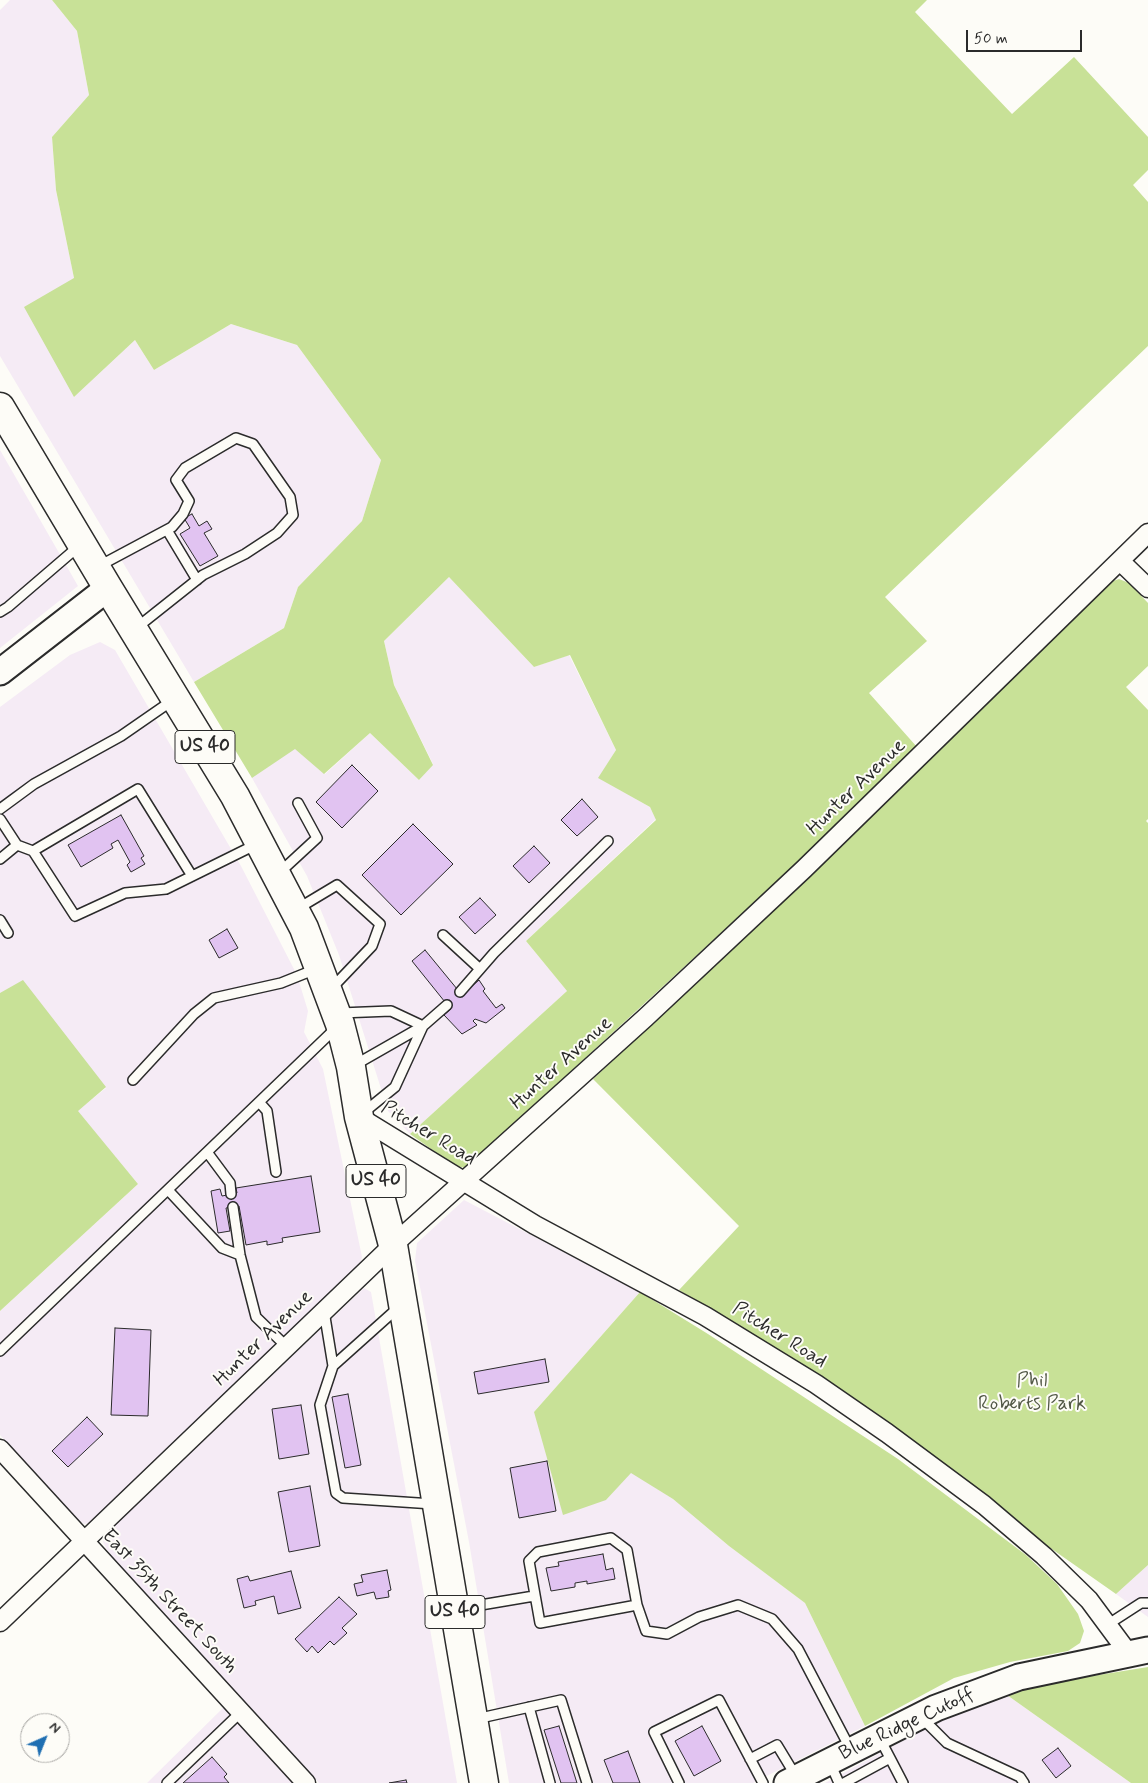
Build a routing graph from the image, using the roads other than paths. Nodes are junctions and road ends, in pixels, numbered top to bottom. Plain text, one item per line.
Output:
1 (0, 407) edge
2 (167, 530) junction
3 (1148, 534) edge
4 (81, 544) junction
5 (1120, 561) junction
6 (101, 578) junction
7 (197, 580) junction
8 (1148, 588) edge
9 (0, 612) edge
10 (133, 630) junction
11 (0, 672) edge
12 (175, 698) junction
13 (298, 803) dead end
14 (0, 809) edge
15 (0, 819) edge
16 (608, 841) dead end
17 (259, 843) junction
18 (16, 845) junction
19 (34, 851) junction
20 (0, 859) edge
21 (276, 875) junction
22 (192, 876) junction
23 (294, 911) junction
24 (0, 920) edge
25 (8, 933) dead end
26 (443, 935) dead end
27 (480, 969) junction
28 (460, 992) dead end
29 (331, 999) junction
30 (447, 1005) dead end
31 (423, 1026) junction
32 (351, 1067) junction
33 (134, 1080) dead end
34 (260, 1102) junction
35 (359, 1116) junction
36 (207, 1152) junction
37 (276, 1172) dead end
38 (465, 1181) junction
39 (168, 1190) junction
40 (232, 1194) dead end
41 (233, 1207) dead end
42 (393, 1245) junction
43 (240, 1255) junction
44 (403, 1303) junction
45 (324, 1311) junction
46 (287, 1347) junction
47 (0, 1351) edge
48 (333, 1366) junction
49 (0, 1449) edge
50 (437, 1505) junction
51 (84, 1540) junction
52 (534, 1596) junction
53 (1148, 1603) edge
54 (637, 1605) junction
55 (455, 1610) junction
56 (0, 1622) edge
57 (1107, 1625) junction
58 (1138, 1652) edge
59 (529, 1707) junction
60 (241, 1712) junction
61 (920, 1716) junction
62 (473, 1720) junction
63 (878, 1737) junction
64 (890, 1758) junction
65 (750, 1759) junction
66 (840, 1765) edge
67 (792, 1780) edge
68 (167, 1783) edge
69 (306, 1783) edge
70 (484, 1783) edge
71 (550, 1783) edge
72 (587, 1783) edge
73 (679, 1783) edge
74 (763, 1783) edge
75 (844, 1783) edge
76 (903, 1783) edge
77 (1024, 1783) edge

1 - 4 main road, US 40
2 - 6 lane
2 - 7 lane
2 - 7 lane
3 - 5 street, Hunter Avenue
4 - 6 main road, US 40
4 - 9 lane
5 - 8 street
5 - 38 street, Hunter Avenue
6 - 10 main road, US 40
6 - 11 main road
7 - 10 lane
10 - 12 main road, US 40
12 - 14 lane
12 - 17 main road, US 40
13 - 21 lane
15 - 18 lane
16 - 27 lane
17 - 21 main road, US 40
17 - 22 lane
18 - 19 lane
18 - 20 lane
19 - 22 lane
19 - 22 lane
21 - 23 main road, US 40
23 - 29 main road, US 40
23 - 29 lane
24 - 25 lane
26 - 27 lane
27 - 28 lane
29 - 31 lane
29 - 32 main road, US 40
29 - 33 lane
29 - 34 lane
30 - 31 lane
31 - 32 lane
31 - 35 lane
32 - 35 main road, US 40
34 - 36 lane
34 - 37 lane
35 - 38 street, Pitcher Road
35 - 42 main road, US 40
36 - 39 lane
36 - 40 lane
38 - 42 street, Hunter Avenue
38 - 57 street, Pitcher Road
39 - 43 lane
39 - 47 lane
41 - 43 lane
42 - 44 main road, US 40
42 - 45 street, Hunter Avenue
43 - 46 lane
44 - 48 lane
44 - 50 main road, US 40
45 - 46 street, Hunter Avenue
45 - 48 lane
46 - 51 street, Hunter Avenue
48 - 50 lane
49 - 51 street, East 35th Street South
50 - 55 main road, US 40
51 - 56 street, Hunter Avenue
51 - 60 street, East 35th Street South
52 - 54 lane
52 - 54 lane
52 - 55 lane
53 - 57 lane
54 - 66 lane
55 - 62 main road, US 40
57 - 58 street, Pitcher Road
58 - 61 main road, Blue Ridge Cutoff
59 - 62 lane
59 - 71 lane
59 - 72 lane
60 - 68 lane
60 - 69 street, East 35th Street South
61 - 63 main road, Blue Ridge Cutoff
61 - 77 lane
62 - 70 main road, US 40
63 - 64 lane
63 - 66 main road, Blue Ridge Cutoff
64 - 75 lane
64 - 76 lane
65 - 67 lane
65 - 73 lane
65 - 74 lane
66 - 67 main road, Blue Ridge Cutoff

